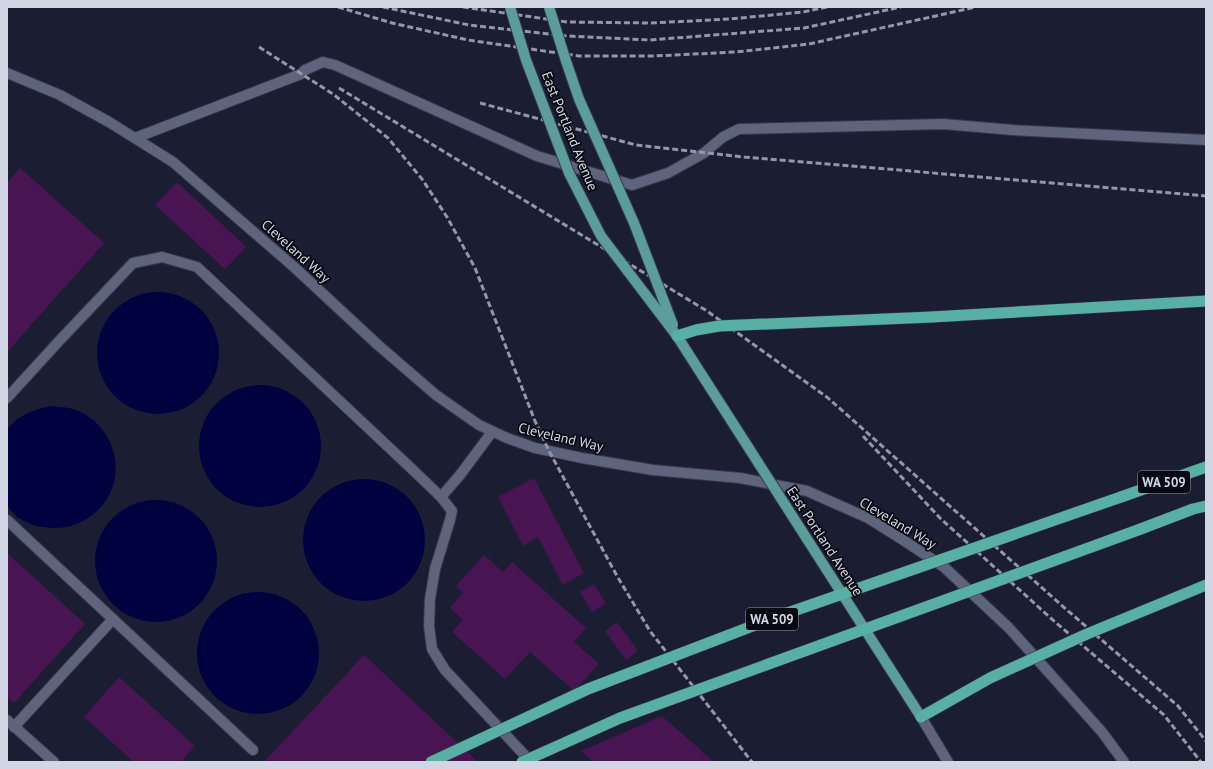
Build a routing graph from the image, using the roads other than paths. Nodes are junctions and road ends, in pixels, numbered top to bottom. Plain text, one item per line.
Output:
1 (510, 7) edge
2 (549, 7) edge
3 (7, 73) edge
4 (135, 138) junction
5 (1206, 140) edge
6 (1206, 301) edge
7 (677, 336) junction
8 (7, 398) edge
9 (492, 432) junction
10 (1206, 467) edge
11 (441, 497) junction
12 (1206, 506) edge
13 (7, 520) edge
14 (1206, 585) edge
15 (113, 619) junction
16 (921, 717) junction
17 (11, 724) edge
18 (253, 750) dead end
19 (54, 762) edge
20 (431, 762) edge
21 (522, 762) edge
22 (531, 762) edge
23 (948, 762) edge
24 (1124, 762) edge

1 - 7 main road, East Portland Avenue, bridge
2 - 7 main road, East Portland Avenue, bridge
3 - 4 street, Cleveland Way
4 - 5 street
4 - 9 street, Cleveland Way
6 - 7 highway, bridge
7 - 16 main road, East Portland Avenue, bridge
8 - 11 street
9 - 11 street
9 - 24 street, Cleveland Way
10 - 20 highway, WA 509, bridge
11 - 22 street
12 - 21 highway, WA 509, bridge
13 - 15 street
14 - 16 highway, bridge
15 - 17 street
15 - 18 street
16 - 23 street, East Portland Avenue
17 - 19 street

